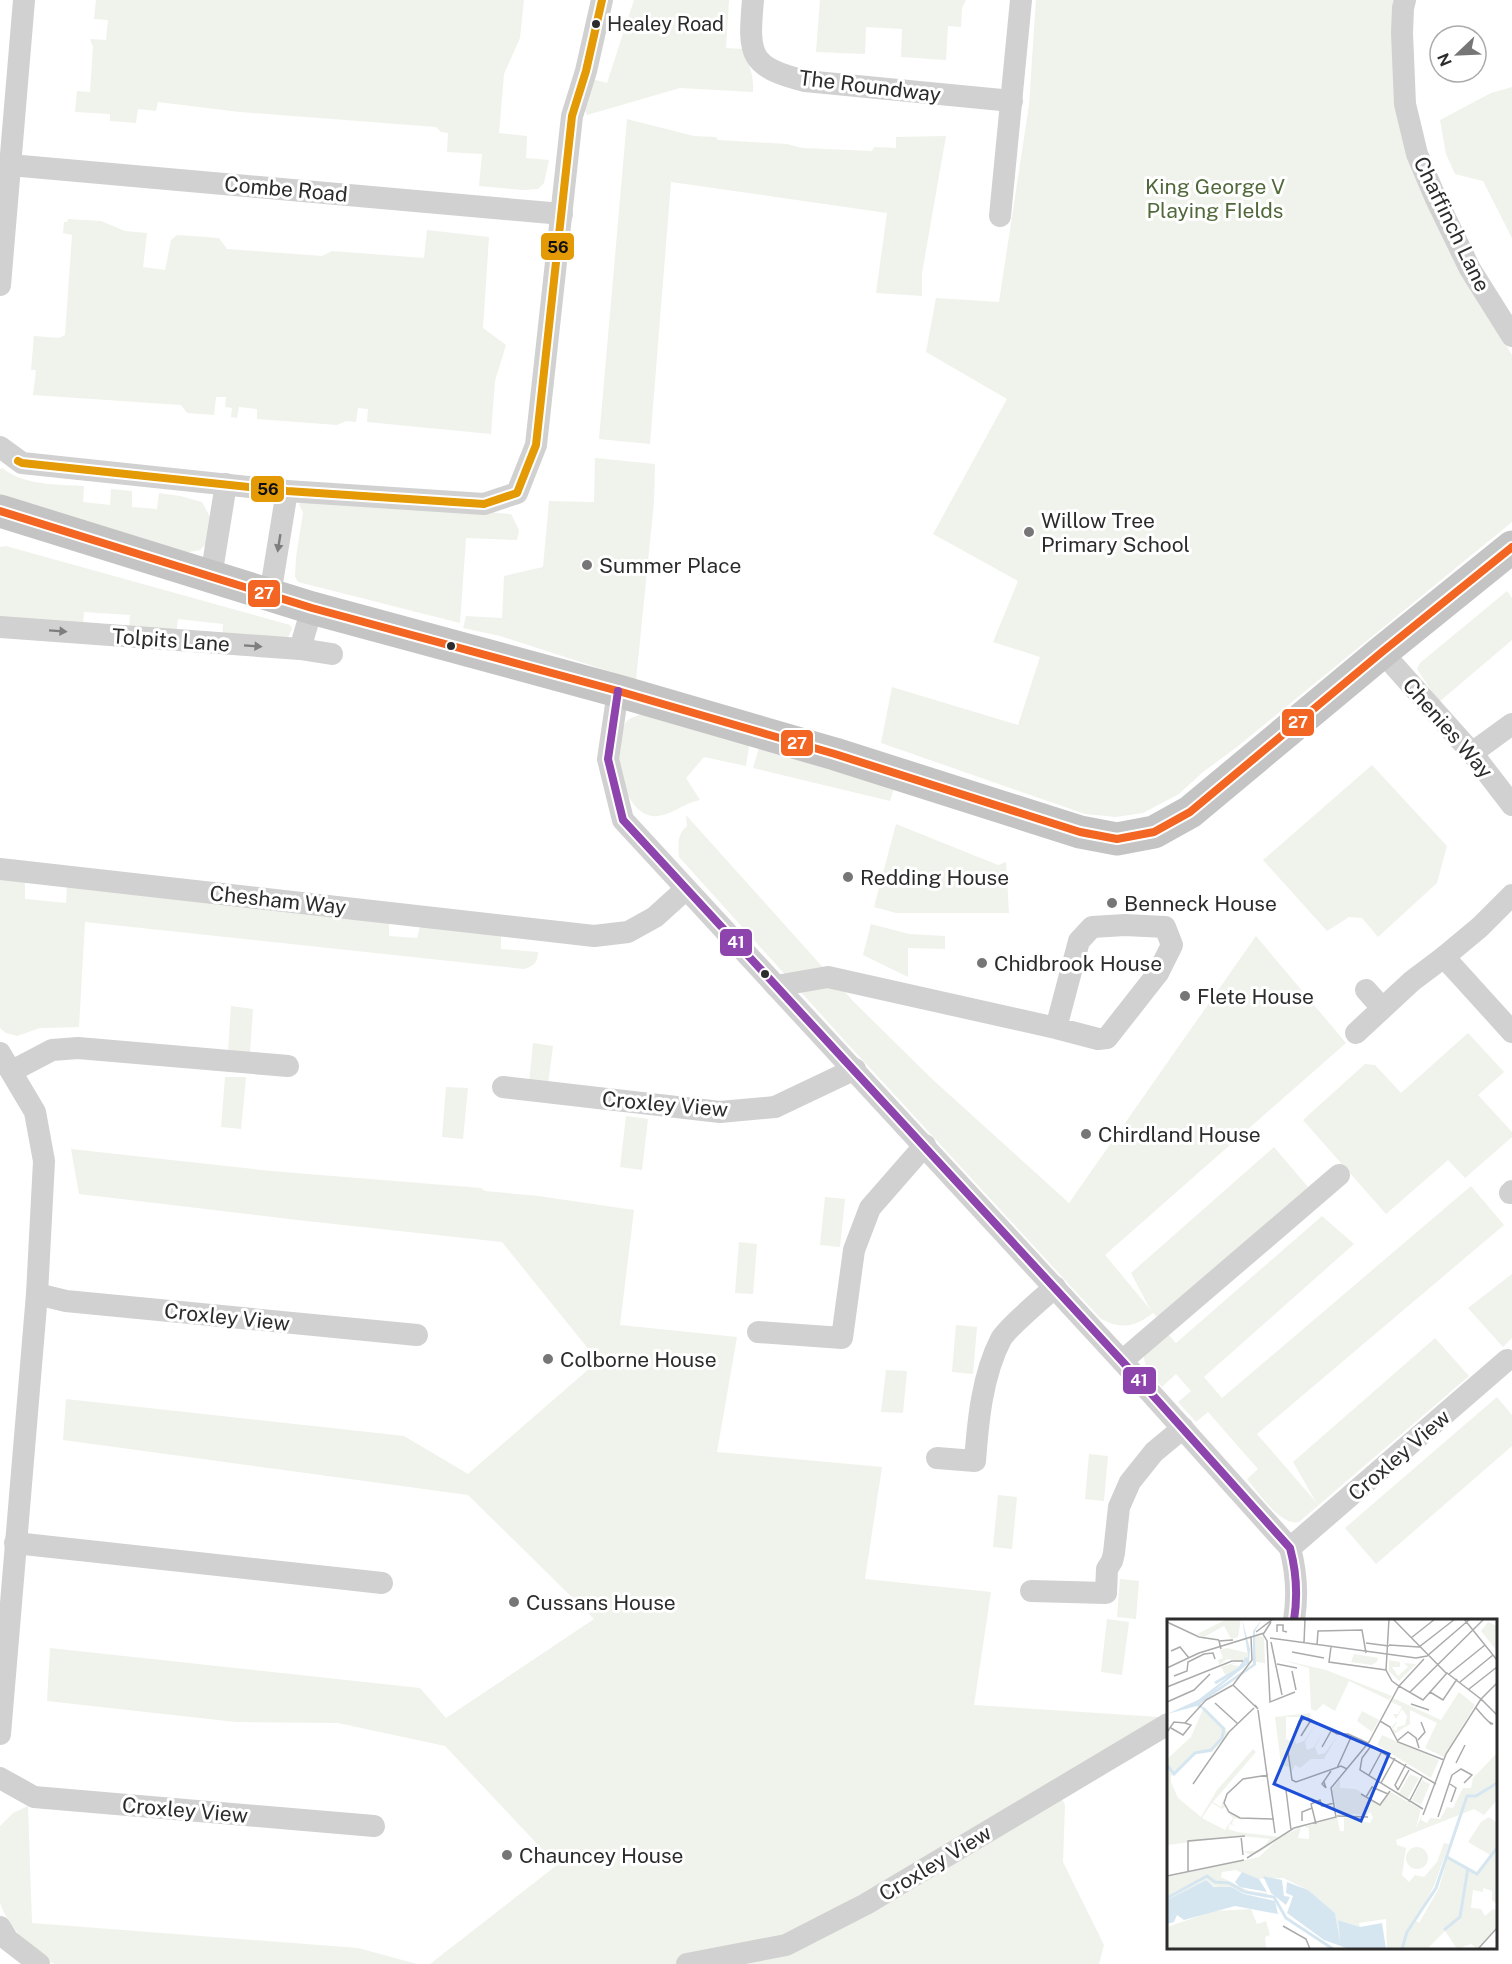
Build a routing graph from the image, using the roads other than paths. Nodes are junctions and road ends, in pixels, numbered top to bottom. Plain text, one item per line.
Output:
1 (24, 0) edge
2 (602, 0) edge
3 (753, 0) edge
4 (1022, 0) edge
5 (1405, 0) edge
6 (1012, 101) junction
7 (10, 165) junction
8 (562, 214) junction
9 (1000, 216) dead end
10 (0, 285) edge
11 (1512, 336) edge
12 (0, 447) edge
13 (226, 484) junction
14 (286, 491) junction
15 (0, 511) edge
16 (1512, 547) edge
17 (211, 577) junction
18 (270, 595) junction
19 (312, 608) junction
20 (0, 627) edge
21 (300, 650) junction
22 (1382, 652) junction
23 (332, 654) dead end
24 (618, 691) junction
25 (1512, 724) edge
26 (1472, 753) junction
27 (1512, 805) edge
28 (0, 869) edge
29 (686, 890) junction
30 (1512, 895) edge
31 (1444, 957) junction
32 (776, 986) junction
33 (1366, 990) dead end
34 (1382, 1008) junction
35 (1056, 1028) junction
36 (1512, 1032) edge
37 (1356, 1033) dead end
38 (6, 1062) edge
39 (288, 1066) dead end
40 (855, 1069) junction
41 (503, 1087) dead end
42 (924, 1145) junction
43 (1339, 1175) dead end
44 (1055, 1287) junction
45 (37, 1294) junction
46 (758, 1332) dead end
47 (417, 1335) dead end
48 (1507, 1360) dead end
49 (1122, 1361) junction
50 (1183, 1428) junction
51 (937, 1458) dead end
52 (15, 1543) junction
53 (1290, 1548) junction
54 (382, 1582) dead end
55 (1031, 1591) dead end
56 (1294, 1619) edge
57 (1167, 1725) edge
58 (0, 1734) edge
59 (0, 1778) edge
60 (374, 1826) dead end
61 (0, 1927) edge
62 (39, 1964) edge
63 (687, 1964) edge

1 - 7 street
2 - 8 street
3 - 6 street, The Roundway
4 - 6 street
5 - 11 street, Chaffinch Lane
6 - 9 street
7 - 8 street, Combe Road
7 - 10 street
8 - 14 street
12 - 13 street
13 - 14 street
13 - 17 street
14 -> 18 street
15 - 17 main road
16 - 22 main road
17 - 18 main road
18 - 19 main road
19 - 21 street
19 - 24 main road
20 -> 21 street, Tolpits Lane
21 - 23 street, Tolpits Lane
22 - 24 main road
22 - 26 street, Chenies Way
24 - 29 street
25 - 26 street
26 - 27 street, Chenies Way
28 - 29 street, Chesham Way
29 - 32 street
30 - 31 street
31 - 34 street
31 - 36 street
32 - 35 street
32 - 40 street
33 - 34 street
34 - 37 street
35 - 35 street
38 - 39 street
38 - 45 street
40 - 41 street, Croxley View
40 - 42 street
42 - 44 street
42 - 46 street
43 - 49 street
44 - 49 street
44 - 51 street
45 - 47 street, Croxley View
45 - 52 street
48 - 53 street, Croxley View
49 - 50 street
50 - 53 street
50 - 55 street
52 - 54 street
52 - 58 street
53 - 56 street
57 - 63 street, Croxley View
59 - 60 street, Croxley View
61 - 62 street

